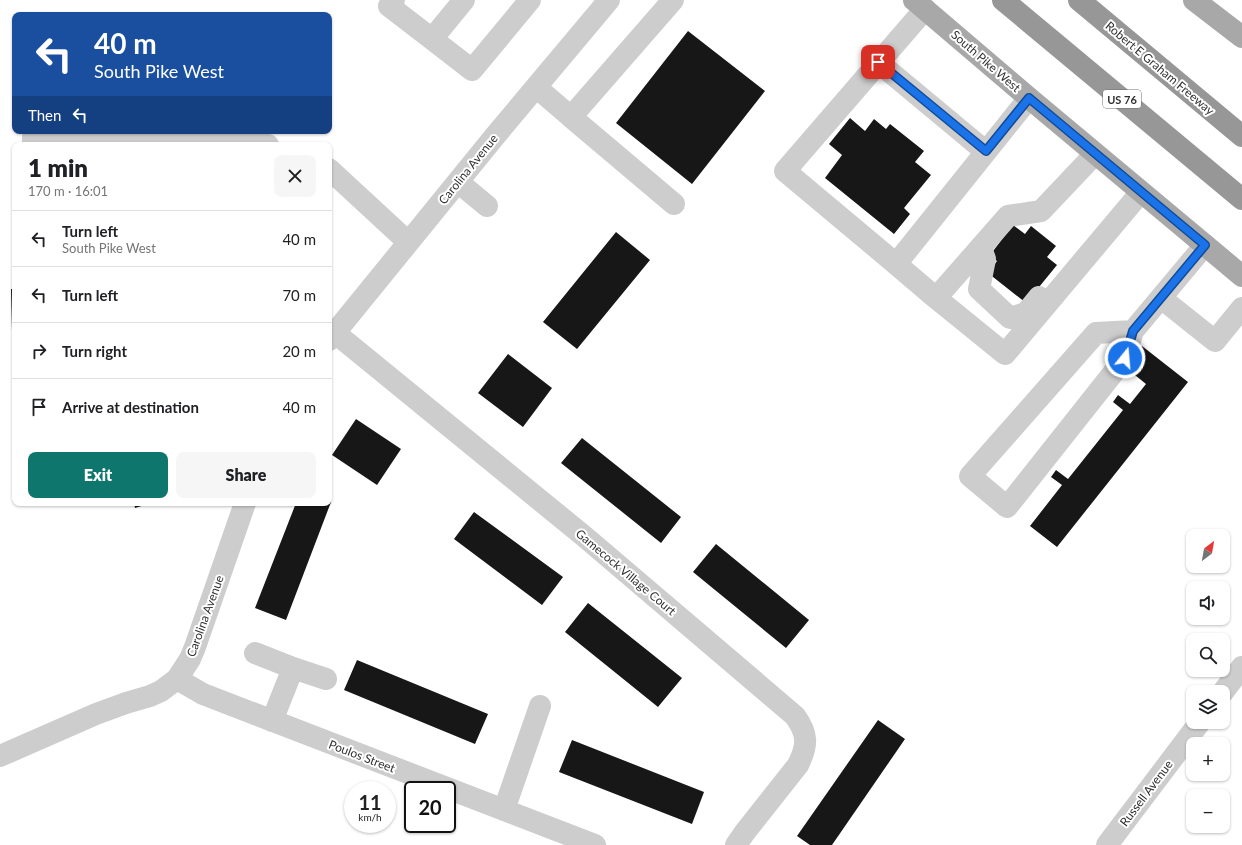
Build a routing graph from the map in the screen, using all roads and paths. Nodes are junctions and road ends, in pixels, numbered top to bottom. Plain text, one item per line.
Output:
1 (394, 0) edge
2 (464, 0) edge
3 (530, 0) edge
4 (609, 0) edge
5 (673, 0) edge
6 (1003, 0) edge
7 (1079, 0) edge
8 (1194, 0) edge
9 (919, 4) edge
10 (1242, 37) edge
11 (432, 39) junction
12 (878, 62) junction
13 (536, 87) junction
14 (1029, 98) junction
15 (571, 117) junction
16 (175, 134) edge
17 (207, 134) edge
18 (1242, 136) edge
19 (33, 142) edge
20 (99, 142) edge
21 (135, 142) edge
22 (251, 142) edge
23 (986, 151) junction
24 (1095, 154) junction
25 (332, 172) edge
26 (458, 182) junction
27 (1141, 192) junction
28 (1242, 199) edge
29 (674, 204) dead end
30 (487, 206) dead end
31 (408, 242) junction
32 (1205, 245) junction
33 (981, 248) junction
34 (896, 264) junction
35 (1074, 272) junction
36 (1242, 276) edge
37 (936, 298) junction
38 (1161, 298) junction
39 (1242, 308) edge
40 (334, 326) edge
41 (1133, 331) junction
42 (244, 506) edge
43 (255, 653) dead end
44 (1242, 667) edge
45 (293, 668) junction
46 (177, 679) junction
47 (326, 679) dead end
48 (1228, 685) edge
49 (540, 706) dead end
50 (272, 721) junction
51 (1195, 729) edge
52 (0, 756) edge
53 (504, 810) junction
54 (595, 845) edge
55 (736, 845) edge
56 (1107, 845) edge

1 - 11 street
2 - 11 street
3 - 11 street
4 - 13 street, Carolina Avenue
5 - 15 street
6 - 28 highway, US 76
7 - 18 highway, Robert E Graham Freeway
8 - 10 main road
9 - 12 street
9 - 14 main road, South Pike West
12 - 23 street
12 - 34 street
13 - 15 street
13 - 26 street, Carolina Avenue
14 - 23 street
14 - 24 main road, South Pike West
15 - 29 street
16 - 21 street
17 - 22 street
19 - 20 street
23 - 34 street
24 - 27 main road, South Pike West
24 - 33 street
25 - 31 street
26 - 30 street
26 - 31 street, Carolina Avenue
27 - 32 main road, South Pike West
27 - 35 street
31 - 40 street, Carolina Avenue
32 - 36 main road, South Pike West
32 - 38 street
33 - 35 street
33 - 37 street
34 - 37 street
35 - 37 street
38 - 39 street
38 - 41 street
40 - 55 street, Gamecock Village Court
41 - 41 street
42 - 46 street, Carolina Avenue
43 - 45 street
44 - 48 street
45 - 47 street
45 - 50 street
46 - 50 street, Poulos Street
46 - 52 street, Carolina Avenue
49 - 53 street
50 - 53 street, Poulos Street
51 - 56 street, Russell Avenue
53 - 54 street, Poulos Street

